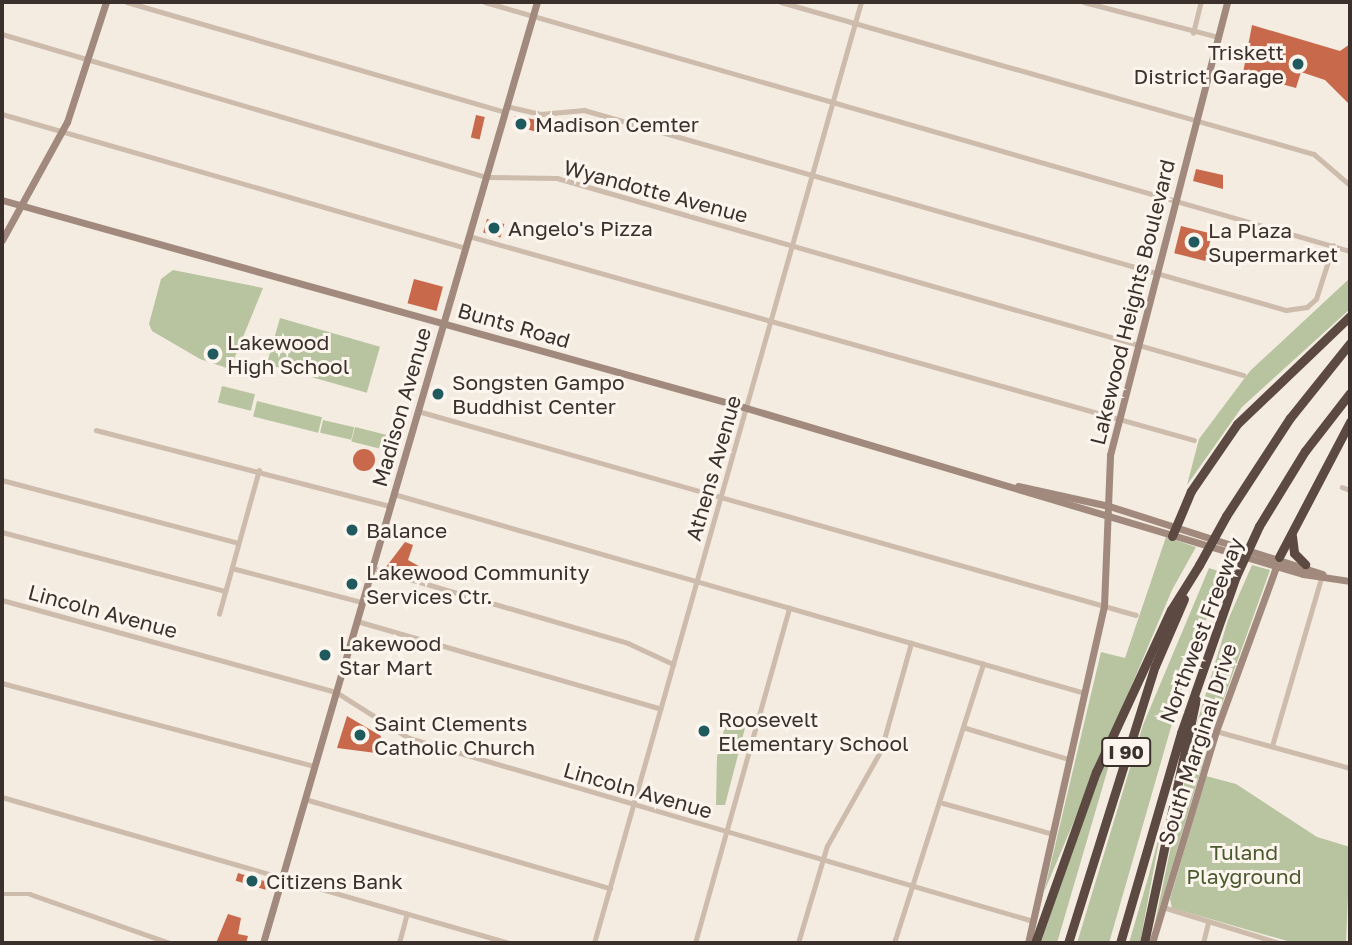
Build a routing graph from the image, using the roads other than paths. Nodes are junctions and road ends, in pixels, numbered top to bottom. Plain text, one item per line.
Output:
1 (106, 2) edge
2 (127, 2) edge
3 (485, 2) edge
4 (537, 2) edge
5 (781, 2) edge
6 (861, 2) edge
7 (1084, 2) edge
8 (1201, 2) edge
9 (1227, 2) edge
10 (533, 16) junction
11 (855, 23) junction
12 (1193, 33) junction
13 (2, 34) edge
14 (1218, 37) junction
15 (89, 60) junction
16 (833, 101) junction
17 (505, 109) junction
18 (2, 114) edge
19 (1196, 120) junction
20 (62, 132) junction
21 (813, 174) junction
22 (486, 177) junction
23 (1350, 185) edge
24 (1175, 199) junction
25 (2, 200) edge
26 (22, 206) junction
27 (469, 236) junction
28 (2, 240) edge
29 (793, 245) junction
30 (1334, 246) junction
31 (465, 248) junction
32 (1350, 251) edge
33 (1157, 271) junction
34 (1350, 316) edge
35 (771, 320) junction
36 (443, 324) junction
37 (1350, 343) edge
38 (1139, 344) junction
39 (1243, 374) dead end
40 (1350, 393) edge
41 (746, 408) junction
42 (418, 411) junction
43 (1119, 420) junction
44 (1350, 422) edge
45 (96, 430) dead end
46 (1194, 440) dead end
47 (258, 470) junction
48 (2, 480) edge
49 (1016, 486) junction
50 (1342, 487) dead end
51 (1350, 490) edge
52 (394, 494) junction
53 (721, 497) junction
54 (390, 506) junction
55 (1109, 506) junction
56 (1109, 517) junction
57 (1174, 526) junction
58 (1293, 530) junction
59 (2, 532) edge
60 (1172, 536) junction
61 (238, 543) junction
62 (1278, 561) junction
63 (1305, 564) junction
64 (1199, 565) junction
65 (232, 568) junction
66 (372, 568) junction
67 (1323, 574) junction
68 (697, 582) junction
69 (1350, 582) edge
70 (225, 592) junction
71 (2, 600) edge
72 (362, 602) junction
73 (1104, 606) junction
74 (789, 608) junction
75 (219, 614) dead end
76 (1136, 615) dead end
77 (357, 621) junction
78 (911, 643) junction
79 (673, 664) junction
80 (983, 664) junction
81 (2, 683) edge
82 (1197, 684) junction
83 (336, 692) junction
84 (1086, 693) junction
85 (661, 709) junction
86 (966, 728) junction
87 (1216, 732) junction
88 (1272, 746) junction
89 (1071, 759) junction
90 (315, 766) junction
91 (1350, 768) edge
92 (2, 797) edge
93 (305, 799) junction
94 (943, 803) junction
95 (634, 805) junction
96 (726, 832) junction
97 (1054, 834) junction
98 (821, 861) junction
99 (282, 878) junction
100 (910, 887) junction
101 (610, 888) junction
102 (2, 894) edge
103 (1163, 907) junction
104 (407, 914) junction
105 (1032, 922) junction
106 (1208, 923) junction
107 (500, 942) edge
108 (170, 943) edge
109 (263, 943) edge
110 (399, 943) edge
111 (509, 943) edge
112 (594, 943) edge
113 (695, 943) edge
114 (798, 943) edge
115 (894, 943) edge
116 (1028, 943) edge
117 (1035, 943) edge
118 (1068, 943) edge
119 (1120, 943) edge
120 (1144, 943) edge
121 (1152, 943) edge
122 (1203, 943) edge
123 (1279, 943) edge

1 - 15 main road
2 - 17 street
3 - 10 street
4 - 10 main road, Madison Avenue
5 - 11 street
6 - 11 street, Athens Avenue
7 - 12 street
8 - 12 street
9 - 14 main road, Lakewood Heights Boulevard
10 - 16 street
10 - 17 main road, Madison Avenue
11 - 16 street, Athens Avenue
11 - 19 street
12 - 14 street
13 - 15 street, Wyandotte Avenue
14 - 19 main road, Lakewood Heights Boulevard
15 - 20 main road
15 - 22 street, Wyandotte Avenue
16 - 21 street, Athens Avenue
16 - 24 street
17 - 21 street
17 - 22 main road, Madison Avenue
18 - 20 street
19 - 23 street
19 - 24 main road, Lakewood Heights Boulevard
20 - 26 main road
20 - 31 street
21 - 29 street, Athens Avenue
21 - 33 street
22 - 27 main road, Madison Avenue
22 - 29 street, Wyandotte Avenue
24 - 30 street
24 - 33 main road, Lakewood Heights Boulevard
25 - 26 main road, Bunts Road
26 - 28 main road
26 - 36 main road, Bunts Road
27 - 31 main road, Madison Avenue
27 - 35 street
29 - 35 street, Athens Avenue
29 - 38 street, Wyandotte Avenue
30 - 32 street
30 - 33 street
31 - 36 main road, Madison Avenue
33 - 38 main road, Lakewood Heights Boulevard
34 - 57 highway
35 - 41 street, Athens Avenue
35 - 43 street
36 - 41 main road, Bunts Road
36 - 42 main road, Madison Avenue
37 - 64 highway, Northwest Freeway / I 90, bridge
38 - 39 street, Wyandotte Avenue
38 - 43 main road, Lakewood Heights Boulevard
40 - 82 highway, Northwest Freeway / I 90, bridge
41 - 49 main road, Bunts Road
41 - 53 street, Athens Avenue
42 - 52 main road, Madison Avenue
42 - 53 street
43 - 46 street
43 - 55 main road, Lakewood Heights Boulevard
44 - 58 highway
45 - 47 street
47 - 54 street
47 - 61 street
48 - 61 street
49 - 55 main road, Bunts Road
49 - 56 main road, Bunts Road
50 - 51 street
52 - 54 main road, Madison Avenue
52 - 68 street
53 - 68 street, Athens Avenue
53 - 73 street
54 - 66 main road, Madison Avenue
55 - 56 main road, Lakewood Heights Boulevard
55 - 57 main road, Bunts Road
56 - 60 main road, Bunts Road
56 - 73 main road, Lakewood Heights Boulevard
57 - 60 highway
57 - 62 main road, Bunts Road
58 - 62 highway
58 - 63 highway
59 - 70 street
60 - 62 main road, Bunts Road
61 - 65 street
62 - 63 main road
62 - 67 main road
62 - 87 main road, South Marginal Drive
63 - 67 main road
64 - 117 highway
64 - 118 highway, Northwest Freeway / I 90
65 - 70 street
65 - 72 street
66 - 72 main road, Madison Avenue
66 - 79 street
67 - 69 main road
67 - 88 street
68 - 74 street
68 - 79 street, Athens Avenue
70 - 75 street
71 - 83 street, Lincoln Avenue
72 - 77 main road, Madison Avenue
73 - 76 street
73 - 84 main road, Lakewood Heights Boulevard
74 - 78 street
74 - 96 street
77 - 83 main road, Madison Avenue
77 - 85 street
78 - 80 street
78 - 98 street
79 - 85 street, Athens Avenue
80 - 84 street
80 - 86 street
81 - 90 street
82 - 119 highway, Northwest Freeway / I 90
82 - 120 highway
83 - 90 main road, Madison Avenue
83 - 95 street, Lincoln Avenue
84 - 89 main road, Lakewood Heights Boulevard
85 - 95 street, Athens Avenue
86 - 89 street
86 - 94 street
87 - 88 street
87 - 103 main road, South Marginal Drive
88 - 91 street
89 - 97 main road, Lakewood Heights Boulevard
90 - 93 main road, Madison Avenue
92 - 99 street
93 - 99 main road, Madison Avenue
93 - 101 street
94 - 97 street
94 - 100 street
95 - 96 street, Lincoln Avenue
95 - 101 street, Athens Avenue
96 - 98 street, Lincoln Avenue
96 - 113 street
97 - 105 main road, Lakewood Heights Boulevard
98 - 100 street, Lincoln Avenue
98 - 114 street
99 - 104 street
99 - 109 main road, Madison Avenue
100 - 105 street, Lincoln Avenue
100 - 115 street
101 - 112 street, Athens Avenue
102 - 108 street
103 - 106 street
103 - 121 main road, South Marginal Drive
104 - 107 street
104 - 110 street
105 - 116 main road, Lakewood Heights Boulevard
106 - 122 street
106 - 123 street
107 - 111 street

